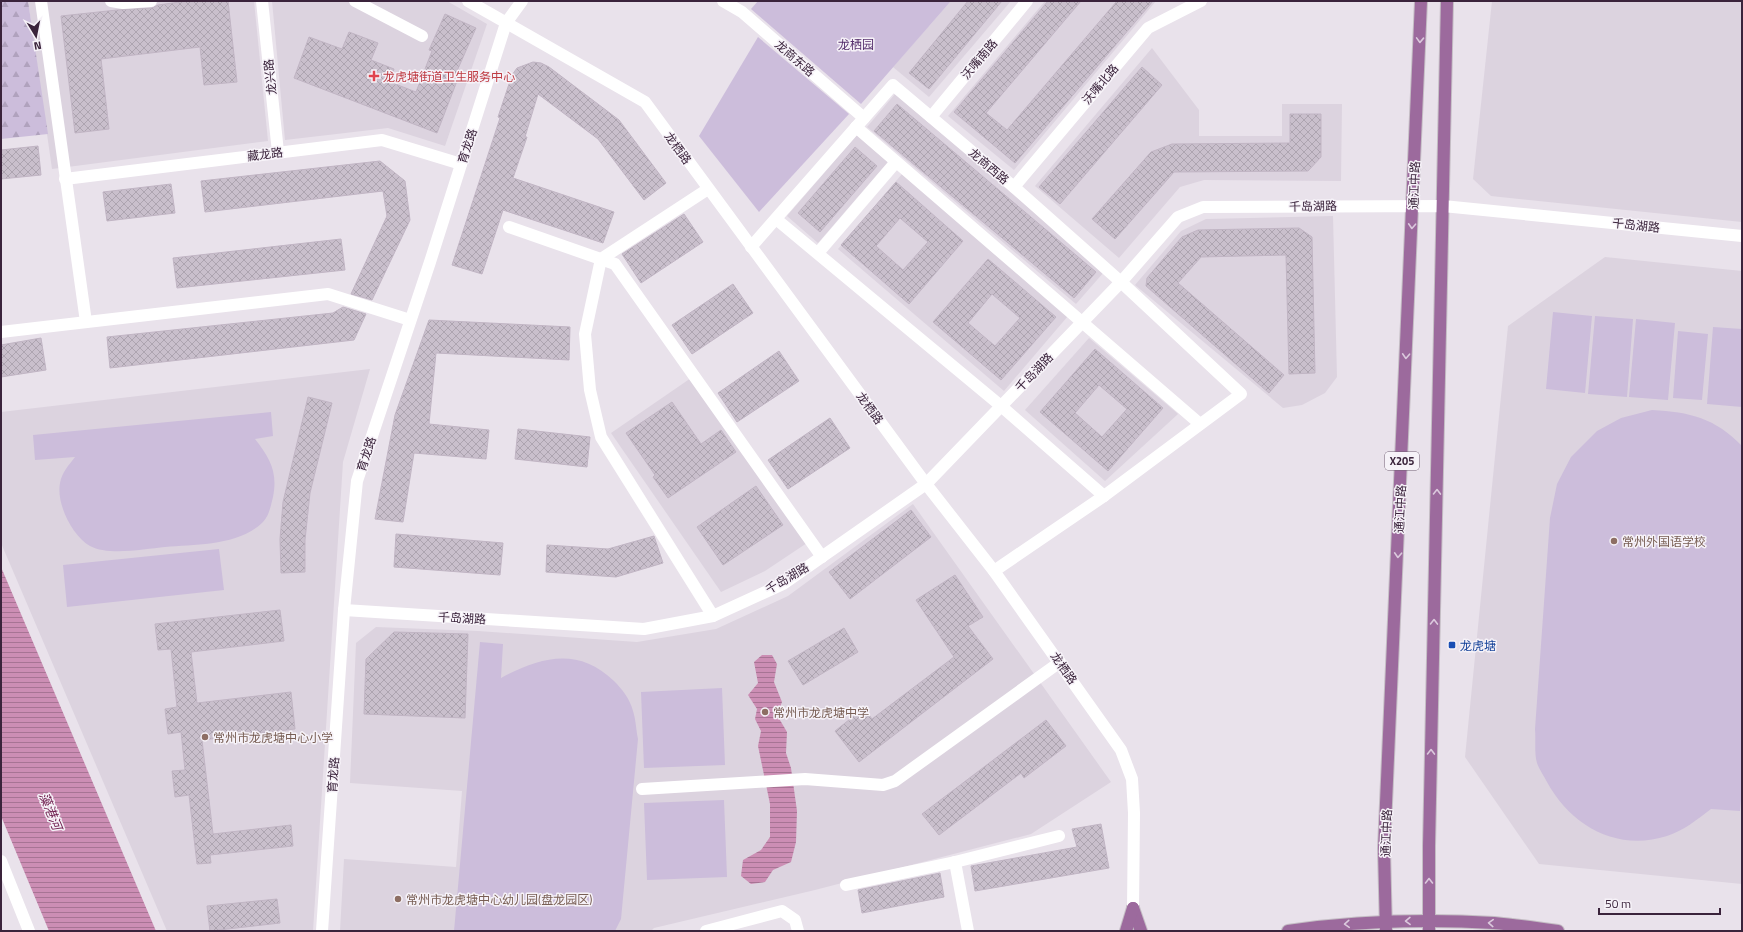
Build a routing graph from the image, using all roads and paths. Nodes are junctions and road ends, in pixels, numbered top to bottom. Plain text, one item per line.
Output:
1 (41, 1) edge
2 (111, 1) edge
3 (150, 1) edge
4 (262, 1) edge
5 (355, 1) edge
6 (468, 1) edge
7 (522, 1) edge
8 (723, 1) edge
9 (1027, 1) edge
10 (1201, 1) edge
11 (1422, 1) edge
12 (1447, 1) edge
13 (372, 5) edge
14 (506, 23) junction
15 (422, 36) dead end
16 (931, 117) junction
17 (864, 118) junction
18 (856, 127) junction
19 (278, 152) junction
20 (896, 162) junction
21 (461, 164) junction
22 (65, 180) junction
23 (1014, 187) junction
24 (708, 189) junction
25 (1413, 205) junction
26 (1443, 206) junction
27 (776, 219) junction
28 (509, 227) dead end
29 (1742, 236) edge
30 (751, 247) junction
31 (818, 253) junction
32 (600, 259) junction
33 (1120, 282) junction
34 (410, 320) junction
35 (1083, 321) junction
36 (86, 322) junction
37 (1, 332) edge
38 (1001, 406) junction
39 (1200, 424) junction
40 (926, 484) junction
41 (1104, 496) junction
42 (822, 557) junction
43 (994, 571) junction
44 (344, 610) junction
45 (713, 616) junction
46 (1060, 662) junction
47 (642, 789) dead end
48 (1059, 836) dead end
49 (1, 861) edge
50 (954, 862) junction
51 (846, 885) dead end
52 (1133, 908) junction
53 (1386, 926) edge
54 (1429, 926) edge
55 (29, 931) edge
56 (322, 931) edge
57 (706, 931) edge
58 (798, 931) edge
59 (968, 931) edge
60 (1126, 931) edge
61 (1140, 931) edge
62 (1288, 931) edge
63 (1558, 931) edge

1 - 22 street
2 - 3 street
4 - 19 street, 龙兴路
5 - 13 street
6 - 14 street, 龙栖路
7 - 14 street, 育龙路
8 - 17 street, 龙商东路
9 - 16 street, 沃嘴南路
10 - 23 street, 沃嘴北路
11 -> 25 main road, 通江中路 / X205
12 - 26 main road
13 - 15 street
14 - 21 street, 育龙路
14 - 24 street, 龙栖路
16 - 17 street, 龙商西路
16 - 23 street, 龙商西路
17 - 18 street, 龙商西路
18 - 20 street
18 - 27 street, 龙商西路
19 - 21 street, 藏龙路
19 - 22 street, 藏龙路
20 - 31 street
20 - 35 street
21 - 34 street, 育龙路
22 - 36 street
23 - 33 street, 龙商西路
24 - 30 street, 龙栖路
24 - 32 street
25 - 26 street, 千岛湖路
25 - 33 street, 千岛湖路
25 -> 53 main road, 通江中路 / X205
26 - 29 street, 千岛湖路
54 -> 26 main road
27 - 30 street, 龙商西路
27 - 31 street
28 - 32 street
30 - 40 street, 龙栖路
31 - 38 street
32 - 42 street
32 - 45 street
33 - 35 street, 千岛湖路
33 - 39 street, 龙商西路
34 - 36 street
34 - 44 street, 育龙路
35 - 38 street, 千岛湖路
35 - 39 street
36 - 37 street
38 - 40 street, 千岛湖路
38 - 41 street
39 - 41 street
40 - 42 street, 千岛湖路
40 - 43 street, 龙栖路
41 - 43 street
42 - 45 street, 千岛湖路
43 - 46 street, 龙栖路
44 - 45 street, 千岛湖路
44 - 56 street, 育龙路
46 - 47 street
46 - 52 street, 龙栖路
48 - 50 street
49 - 55 street
50 - 51 street
50 - 59 street
52 - 60 main road
52 - 61 main road
54 -> 53 main road
53 -> 62 main road
63 -> 54 main road
57 - 58 street

